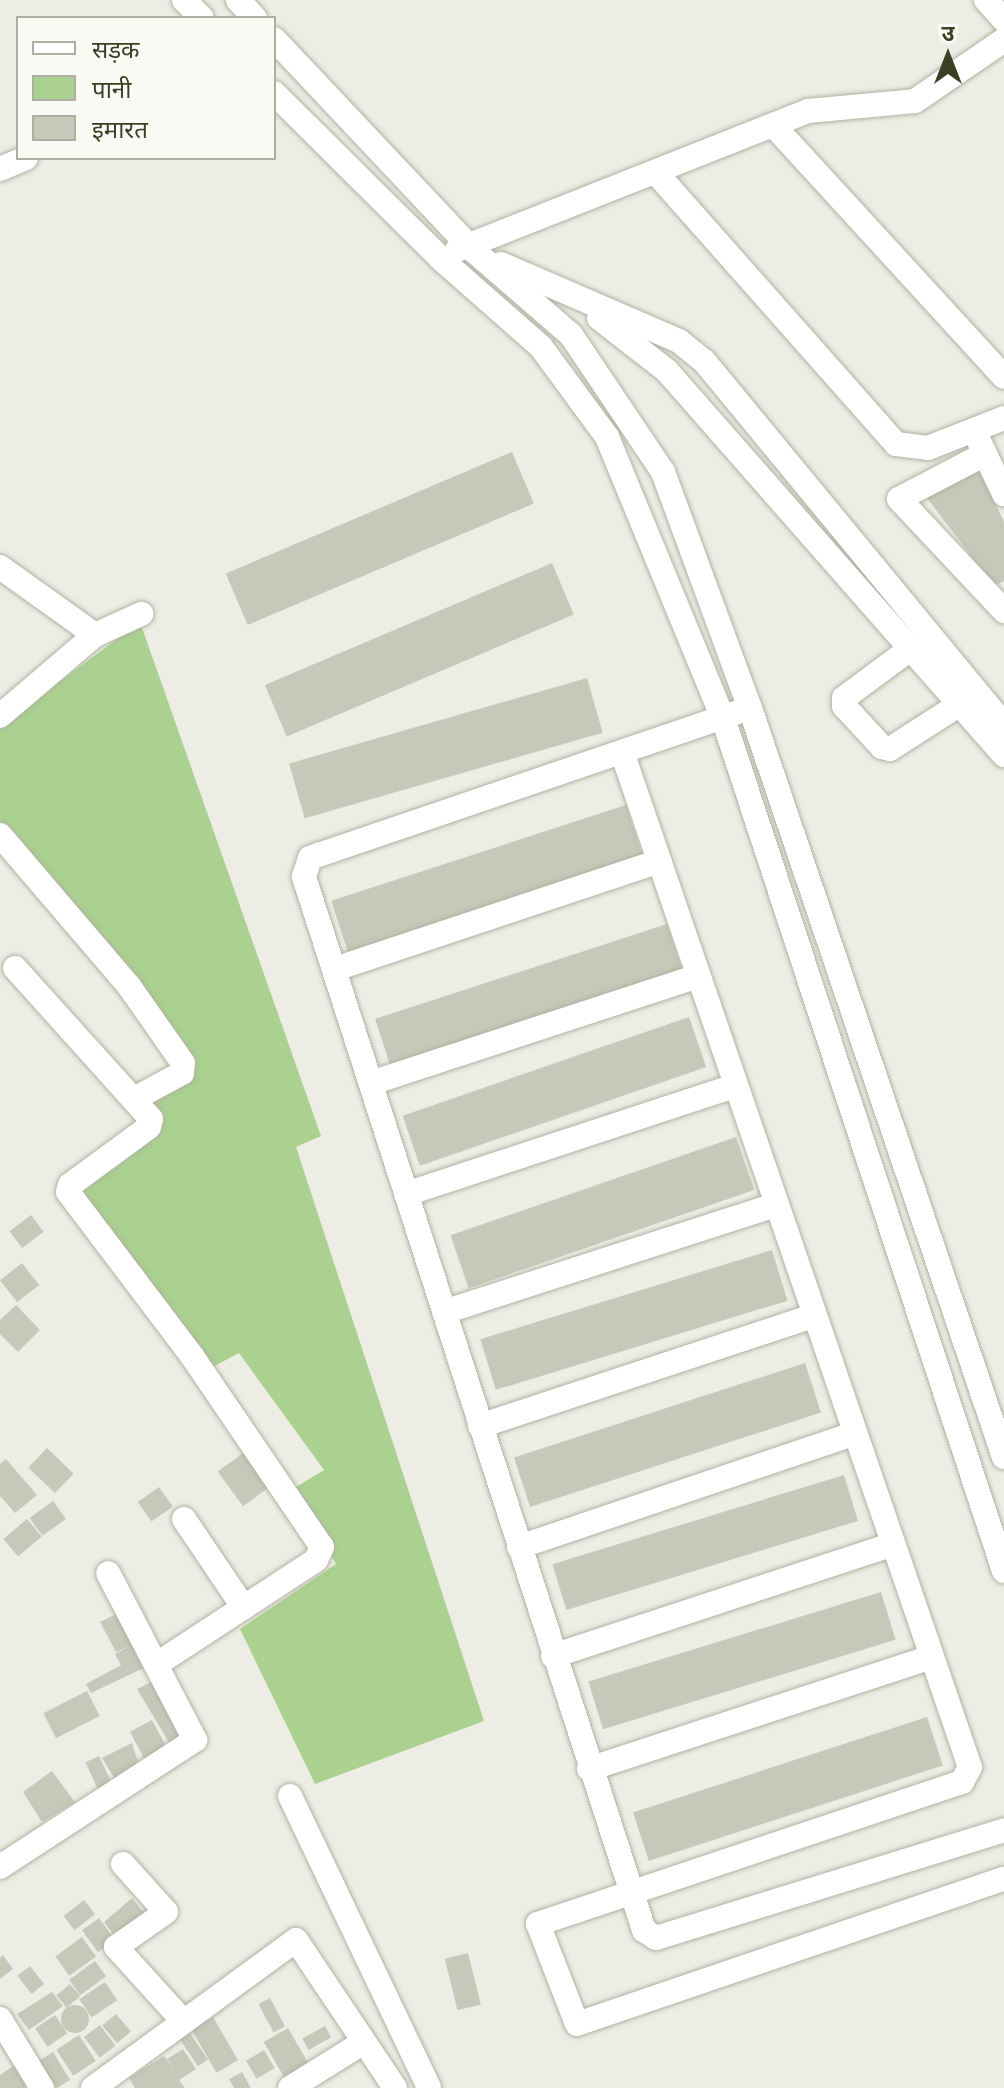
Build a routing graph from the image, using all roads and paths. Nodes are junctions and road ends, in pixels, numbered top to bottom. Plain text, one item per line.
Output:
1 (184, 0) edge
2 (238, 0) edge
3 (986, 0) edge
4 (200, 16) edge
5 (253, 16) edge
6 (1004, 20) edge
7 (1004, 40) edge
8 (276, 41) edge
9 (276, 95) edge
10 (774, 126) junction
11 (21, 160) edge
12 (0, 169) edge
13 (658, 175) junction
14 (471, 248) junction
15 (441, 259) junction
16 (595, 310) junction
17 (571, 335) junction
18 (541, 347) junction
19 (1004, 377) edge
20 (1004, 418) edge
21 (973, 430) junction
22 (985, 454) junction
23 (1004, 494) edge
24 (0, 567) edge
25 (1004, 611) edge
26 (141, 614) dead end
27 (95, 635) junction
28 (910, 649) junction
29 (968, 698) junction
30 (750, 708) junction
31 (0, 716) edge
32 (723, 718) junction
33 (1004, 725) edge
34 (622, 752) junction
35 (1004, 755) edge
36 (0, 835) edge
37 (659, 861) junction
38 (15, 968) dead end
39 (335, 969) junction
40 (698, 976) junction
41 (371, 1083) junction
42 (735, 1086) junction
43 (136, 1098) junction
44 (406, 1194) junction
45 (776, 1205) junction
46 (444, 1312) junction
47 (813, 1316) junction
48 (480, 1426) junction
49 (853, 1434) junction
50 (1004, 1457) edge
51 (184, 1519) dead end
52 (891, 1545) junction
53 (519, 1547) junction
54 (1004, 1571) edge
55 (108, 1573) dead end
56 (244, 1608) junction
57 (553, 1656) junction
58 (929, 1658) junction
59 (157, 1664) junction
60 (589, 1769) junction
61 (290, 1796) dead end
62 (1004, 1830) edge
63 (123, 1864) dead end
64 (0, 1867) edge
65 (1004, 1879) edge
66 (632, 1893) junction
67 (0, 2019) edge
68 (184, 2022) junction
69 (364, 2042) junction
70 (42, 2088) edge
71 (93, 2088) edge
72 (290, 2088) edge
73 (395, 2088) edge
74 (429, 2088) edge

1 - 4 street
2 - 5 street
3 - 6 street
7 - 10 street
8 - 14 street
9 - 15 street
10 - 13 street
10 - 19 street
11 - 12 street
13 - 14 street
13 - 21 street
14 - 15 street
14 - 16 street
14 - 17 street
15 - 18 street
16 - 17 street
16 - 28 street
16 - 29 street
17 - 18 street
17 - 30 street
18 - 32 street
20 - 21 street
21 - 22 street
22 - 23 street
22 - 25 street
24 - 27 street
26 - 27 street
27 - 31 street
28 - 29 street
28 - 29 street
29 - 33 street
29 - 35 street
30 - 32 street
30 - 50 street
32 - 34 street
32 - 54 street
34 - 37 street
34 - 39 street
36 - 43 street
37 - 39 street
37 - 40 street
38 - 43 street
39 - 41 street
40 - 41 street
40 - 42 street
41 - 44 street
42 - 44 street
42 - 45 street
43 - 56 street
44 - 46 street
45 - 46 street
45 - 47 street
46 - 48 street
47 - 48 street
47 - 49 street
48 - 53 street
49 - 52 street
49 - 53 street
51 - 56 street
52 - 57 street
52 - 58 street
53 - 57 street
55 - 59 street
56 - 59 street
57 - 60 street
58 - 60 street
58 - 66 street
59 - 64 street
60 - 66 street
61 - 74 street
62 - 66 street
63 - 68 street
65 - 66 street
67 - 70 street
68 - 69 street
68 - 71 street
69 - 72 street
69 - 73 street

